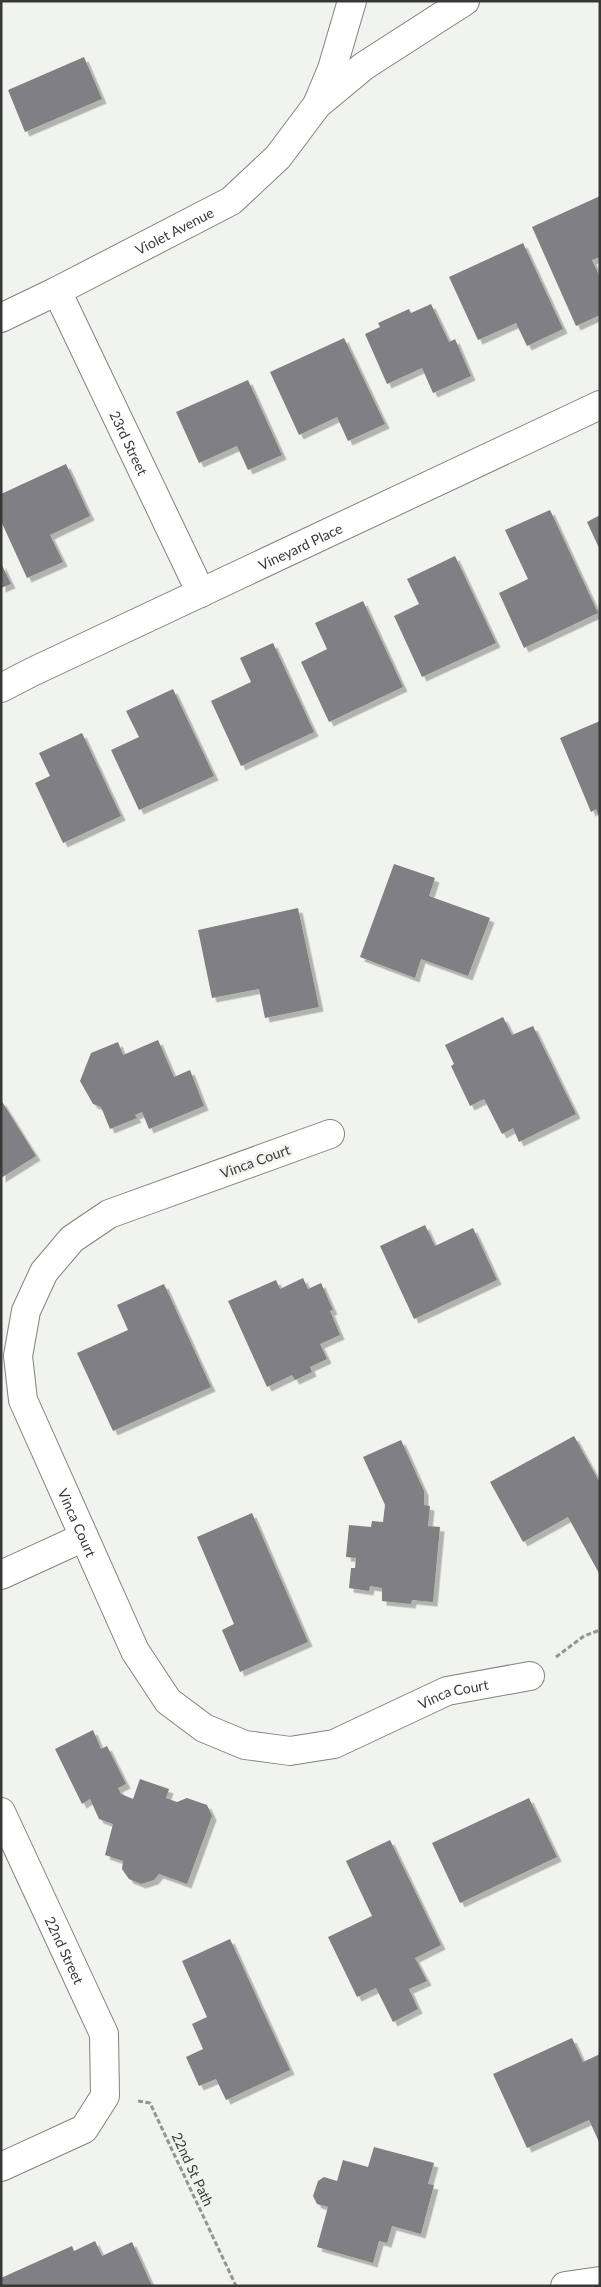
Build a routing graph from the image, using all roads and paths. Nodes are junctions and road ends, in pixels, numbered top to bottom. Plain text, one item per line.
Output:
1 (352, 1) edge
2 (465, 1) edge
3 (317, 105) junction
4 (57, 292) junction
5 (1, 318) edge
6 (600, 405) edge
7 (201, 593) junction
8 (1, 688) edge
9 (330, 1134) dead end
10 (84, 1537) junction
11 (1, 1575) edge
12 (600, 1630) edge
13 (530, 1676) joint
14 (1, 1812) edge
15 (105, 2096) junction
16 (1, 2166) edge
17 (600, 2281) edge
18 (236, 2286) edge
19 (566, 2286) edge

1 - 3 main road
2 - 3 main road
3 - 4 main road, Violet Avenue
4 - 5 main road, Violet Avenue
4 - 7 main road, 23rd Street
6 - 7 main road, Vineyard Place
7 - 8 main road, Vineyard Place
9 - 10 main road, Vinca Court
10 - 11 main road
10 - 13 main road, Vinca Court
12 - 13 path
14 - 15 main road, 22nd Street
15 - 16 main road
15 - 18 path, 22nd St Path
17 - 19 main road

